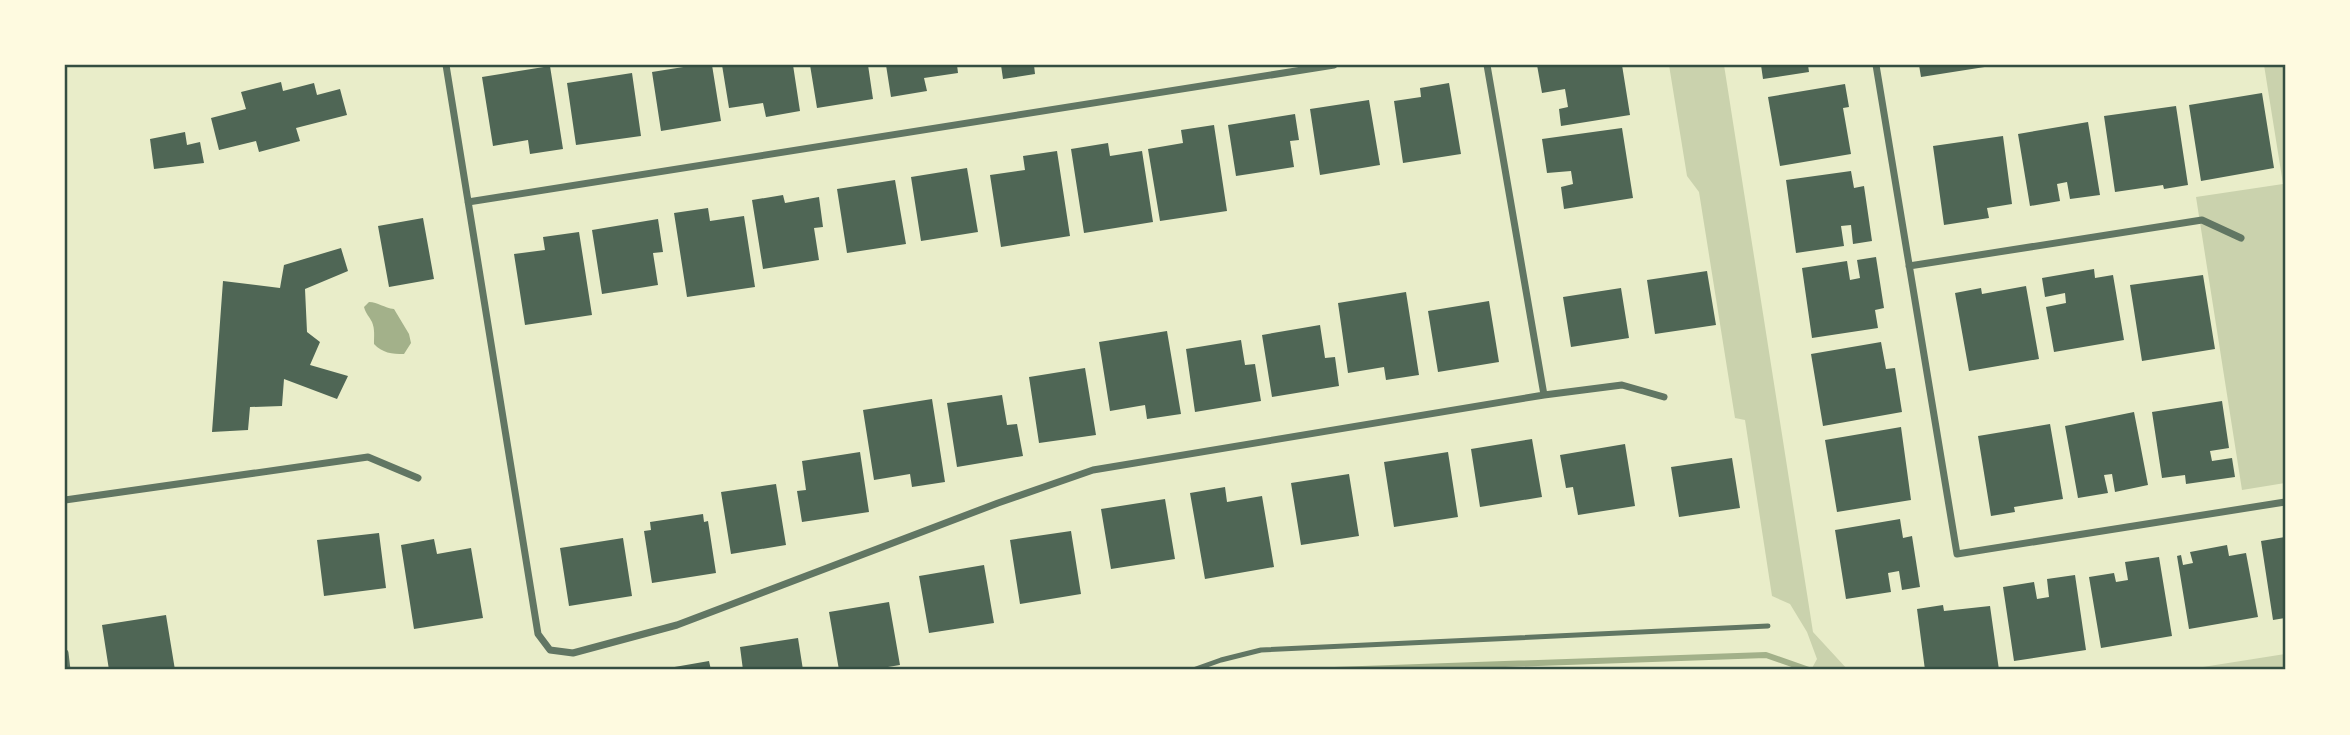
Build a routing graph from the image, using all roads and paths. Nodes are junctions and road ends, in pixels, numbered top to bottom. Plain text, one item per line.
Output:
1 (446, 65) edge
2 (1334, 65) edge
3 (1487, 65) edge
4 (1876, 65) edge
5 (1313, 66) edge
6 (468, 202) junction
7 (2241, 238) dead end
8 (1909, 266) junction
9 (1545, 394) junction
10 (1664, 397) dead end
11 (418, 478) dead end
12 (65, 500) edge
13 (2285, 502) edge
14 (1768, 626) dead end
15 (65, 653) edge
16 (67, 670) edge
17 (1193, 670) edge

1 - 6 street
2 - 5 street
3 - 9 street
4 - 8 street
5 - 6 street
6 - 9 street
7 - 8 street
8 - 13 street
9 - 10 street
11 - 12 street
14 - 17 lane
15 - 16 street

